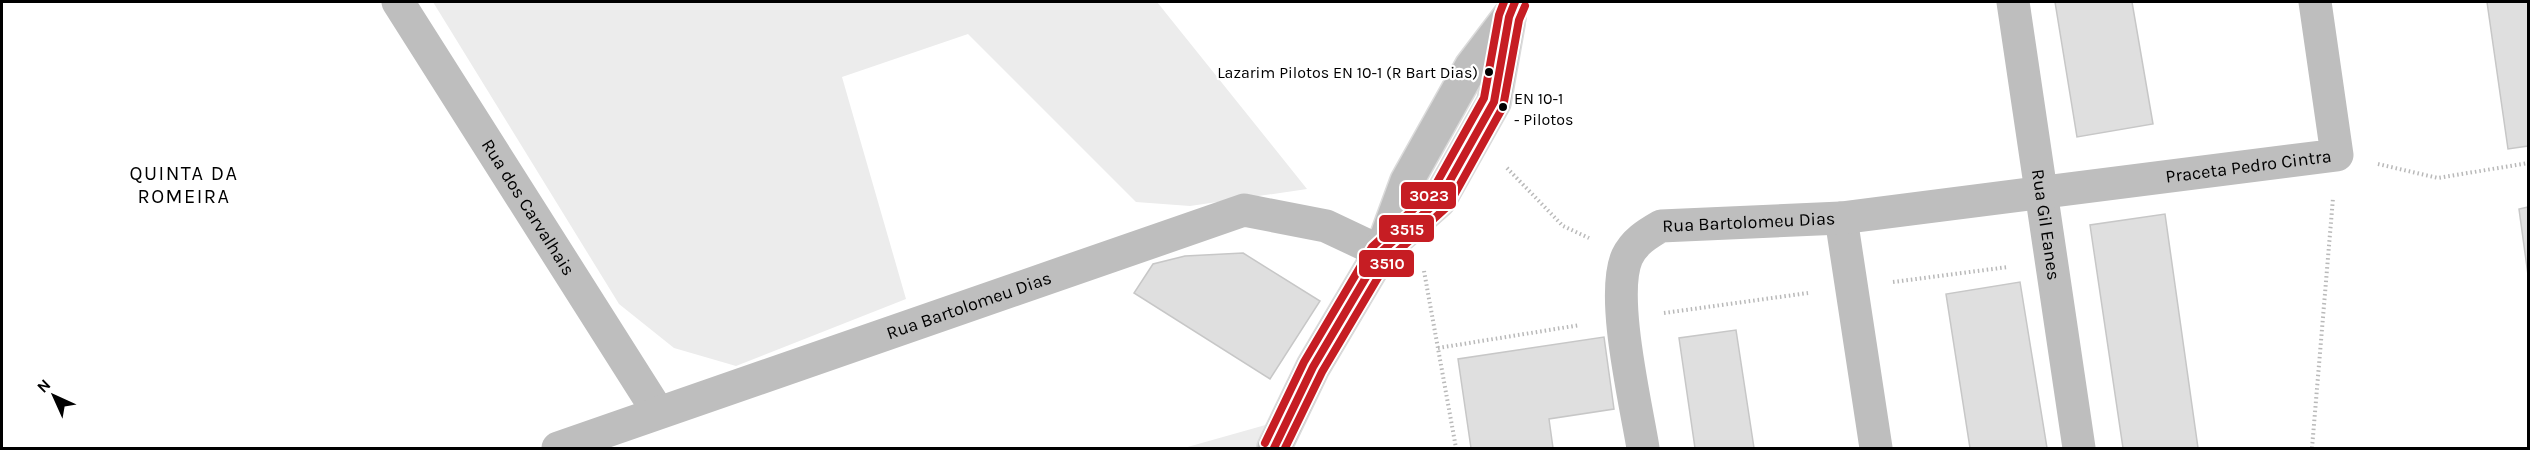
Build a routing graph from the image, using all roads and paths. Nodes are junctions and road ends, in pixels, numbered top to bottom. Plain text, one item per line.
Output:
1 (398, 2) edge
2 (2013, 2) edge
3 (2315, 2) edge
4 (1512, 9) edge
5 (2337, 155) junction
6 (1499, 160) dead end
7 (2529, 163) edge
8 (2041, 191) junction
9 (1841, 218) junction
10 (1381, 252) junction
11 (1628, 257) junction
12 (2051, 262) junction
13 (1423, 266) dead end
14 (1851, 287) junction
15 (1622, 319) junction
16 (1438, 348) junction
17 (658, 412) junction
18 (558, 448) edge
19 (1274, 448) edge
20 (1456, 448) edge
21 (1643, 448) edge
22 (1876, 448) edge
23 (2079, 448) edge
24 (2312, 448) edge

1 - 17 street, Rua dos Carvalhais
2 - 8 street, Rua Gil Eanes
3 - 5 street, Praceta Pedro Cintra
4 - 10 street
5 - 7 path
5 - 8 street, Praceta Pedro Cintra
5 - 24 path
6 - 11 path
8 - 9 street, Rua Bartolomeu Dias
8 - 12 street, Rua Gil Eanes
9 - 11 street, Rua Bartolomeu Dias
9 - 14 street
10 - 17 street, Rua Bartolomeu Dias
10 - 19 street
11 - 15 street, Rua Bartolomeu Dias
12 - 14 path
12 - 23 street, Rua Gil Eanes
13 - 16 path
14 - 15 path
14 - 22 street
15 - 16 path
15 - 21 street, Rua Bartolomeu Dias
16 - 20 path
17 - 18 street, Rua Bartolomeu Dias

